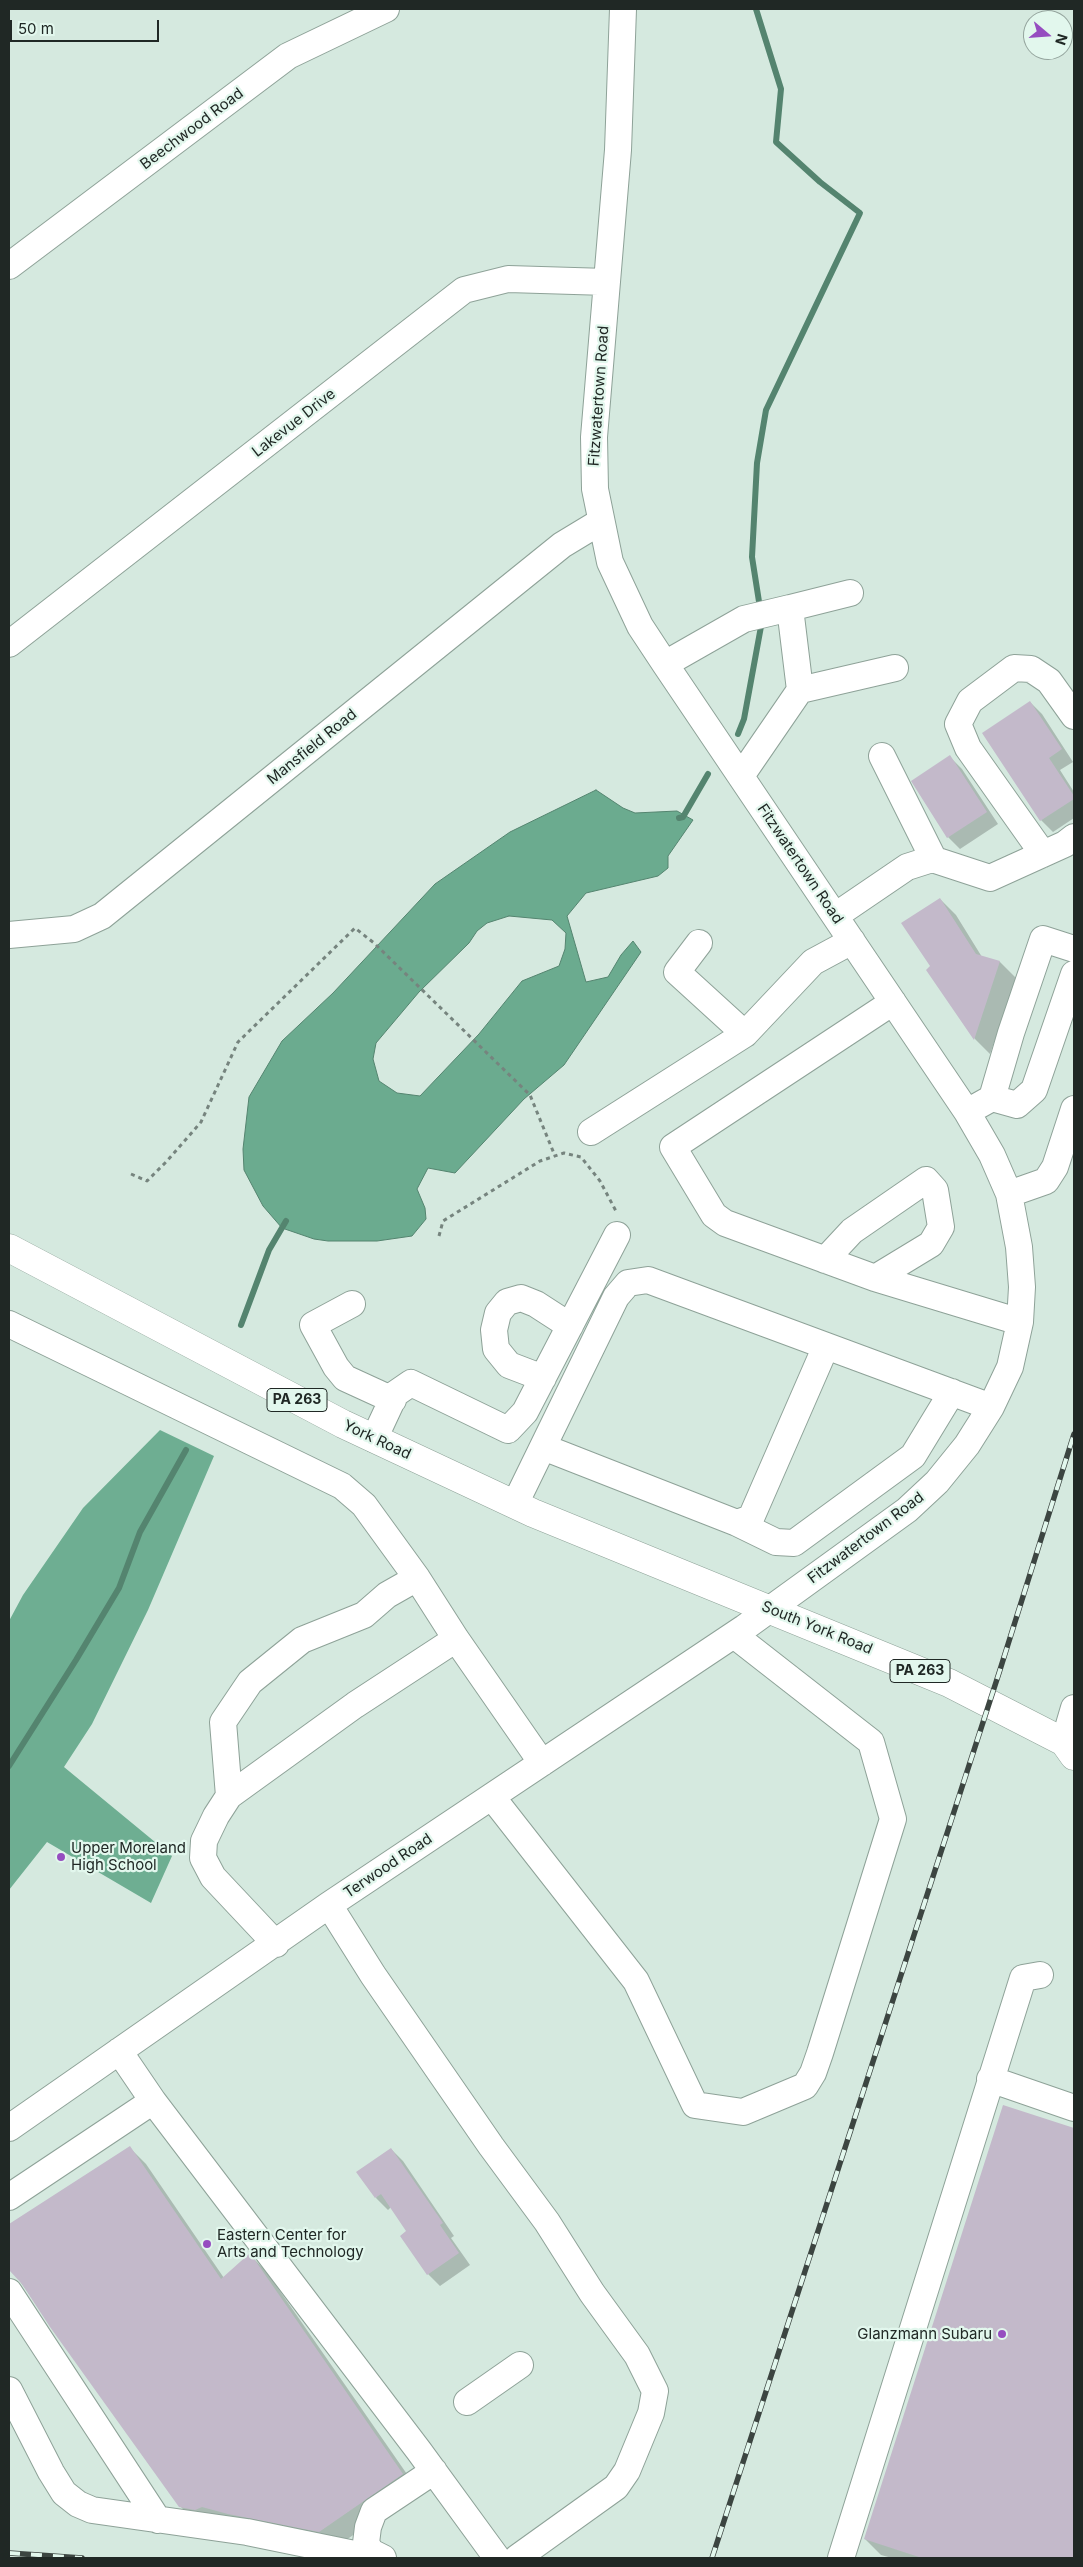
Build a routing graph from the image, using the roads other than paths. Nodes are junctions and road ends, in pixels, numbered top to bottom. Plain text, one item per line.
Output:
1 (386, 9) edge
2 (623, 9) edge
3 (9, 266) edge
4 (607, 282) junction
5 (600, 522) junction
6 (850, 594) dead end
7 (785, 608) junction
8 (9, 644) edge
9 (665, 664) junction
10 (895, 668) dead end
11 (800, 690) junction
12 (1074, 716) edge
13 (882, 756) dead end
14 (740, 776) junction
15 (1074, 837) edge
16 (1043, 854) junction
17 (934, 860) junction
18 (835, 916) junction
19 (9, 935) edge
20 (852, 941) junction
21 (699, 943) dead end
22 (1074, 949) edge
23 (1074, 974) edge
24 (893, 1002) junction
25 (745, 1034) junction
26 (992, 1098) junction
27 (1074, 1109) edge
28 (967, 1112) junction
29 (590, 1132) dead end
30 (1009, 1194) junction
31 (617, 1235) road end
32 (9, 1248) edge
33 (825, 1260) junction
34 (875, 1278) junction
35 (352, 1304) dead end
36 (1020, 1322) junction
37 (9, 1324) edge
38 (570, 1326) junction
39 (826, 1346) junction
40 (543, 1378) junction
41 (952, 1392) junction
42 (392, 1400) junction
43 (991, 1407) junction
44 (374, 1439) junction
45 (543, 1447) junction
46 (515, 1504) junction
47 (737, 1523) junction
48 (592, 1537) joint
49 (417, 1578) junction
50 (772, 1609) junction
51 (734, 1635) junction
52 (456, 1640) junction
53 (1074, 1708) edge
54 (1071, 1746) edge
55 (542, 1763) junction
56 (229, 1796) junction
57 (492, 1796) junction
58 (330, 1905) junction
59 (276, 1944) junction
60 (1040, 1975) dead end
61 (119, 2051) junction
62 (990, 2079) junction
63 (153, 2100) junction
64 (1074, 2108) edge
65 (9, 2128) edge
66 (9, 2197) edge
67 (9, 2292) edge
68 (520, 2365) dead end
69 (9, 2390) edge
70 (467, 2402) dead end
71 (434, 2471) junction
72 (158, 2520) junction
73 (374, 2558) edge
74 (383, 2558) edge
75 (497, 2558) edge
76 (517, 2558) edge
77 (841, 2558) edge

1 - 3 street, Beechwood Road
2 - 4 street, Fitzwatertown Road
4 - 5 street, Fitzwatertown Road
4 - 8 street, Lakevue Drive
5 - 9 street, Fitzwatertown Road
5 - 19 street, Mansfield Road
6 - 7 street
7 - 9 street
7 - 11 street
9 - 14 street, Fitzwatertown Road
10 - 11 street
11 - 14 street
12 - 16 street
13 - 17 street
14 - 18 street, Fitzwatertown Road
15 - 16 street
16 - 17 street
17 - 18 street
18 - 20 street, Fitzwatertown Road
20 - 24 street, Fitzwatertown Road
20 - 25 street
21 - 25 street
22 - 26 street
23 - 26 street
24 - 28 street, Fitzwatertown Road
24 - 33 street
25 - 29 street
26 - 28 street
27 - 30 street
28 - 30 street, Fitzwatertown Road
30 - 36 street, Fitzwatertown Road
31 - 38 street
32 - 44 highway, York Road / PA 263
33 - 34 street
33 - 34 street
34 - 36 street
35 - 42 street
36 - 43 street, Fitzwatertown Road
37 - 49 street
38 - 40 street
38 - 40 street
39 - 41 street
39 - 45 street
39 - 47 street
40 - 42 street
41 - 43 street
41 - 47 street
42 - 44 street
43 - 50 street, Fitzwatertown Road
44 - 46 highway, York Road / PA 263
45 - 46 street
45 - 47 street
46 - 48 highway, York Road / PA 263
48 - 50 highway, South York Road / PA 263
49 - 52 street
49 - 56 street
50 - 51 street, Terwood Road
50 - 54 highway, South York Road / PA 263
51 - 55 street, Terwood Road
51 - 57 street
52 - 55 street
52 - 56 street
53 - 54 street
55 - 57 street, Terwood Road
56 - 59 street
57 - 58 street, Terwood Road
58 - 59 street, Terwood Road
58 - 76 street
59 - 61 street, Terwood Road
60 - 62 street
61 - 63 street
61 - 65 street, Terwood Road
62 - 64 street
62 - 77 street
63 - 66 street
63 - 71 street
67 - 72 street
68 - 70 street
69 - 72 street
71 - 74 street
71 - 75 street
72 - 73 street

